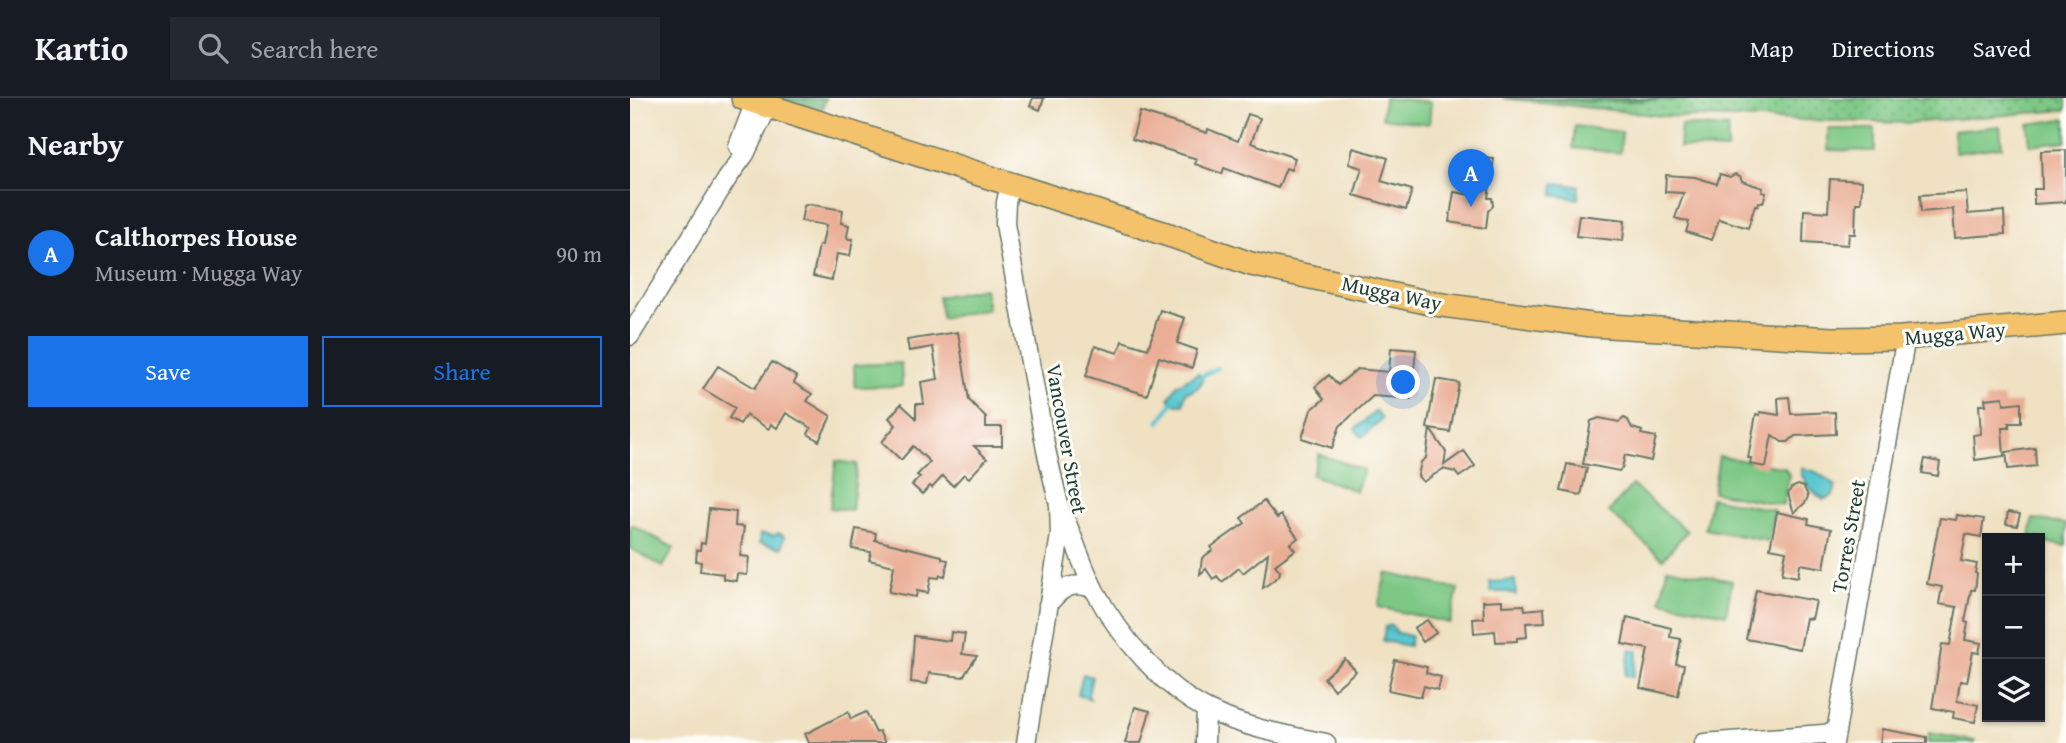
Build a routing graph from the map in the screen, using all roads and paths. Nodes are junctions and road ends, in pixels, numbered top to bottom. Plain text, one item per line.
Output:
1 (755, 102) edge
2 (1010, 185) junction
3 (2066, 323) edge
4 (630, 336) edge
5 (1906, 337) junction
6 (1059, 505) junction
7 (1094, 589) junction
8 (1048, 605) junction
9 (1206, 709) junction
10 (1835, 738) edge
11 (1026, 743) edge
12 (1205, 743) edge
13 (1326, 743) edge
14 (1704, 743) edge

1 - 2 main road, Mugga Way
1 - 4 street
2 - 5 main road, Mugga Way
2 - 6 street, Vancouver Street
3 - 5 main road, Mugga Way
5 - 10 street, Torres Street
6 - 7 street
6 - 8 street, Vancouver Street
7 - 8 street
7 - 9 street
8 - 11 street, Vancouver Street
9 - 12 street
9 - 13 street
10 - 14 street

